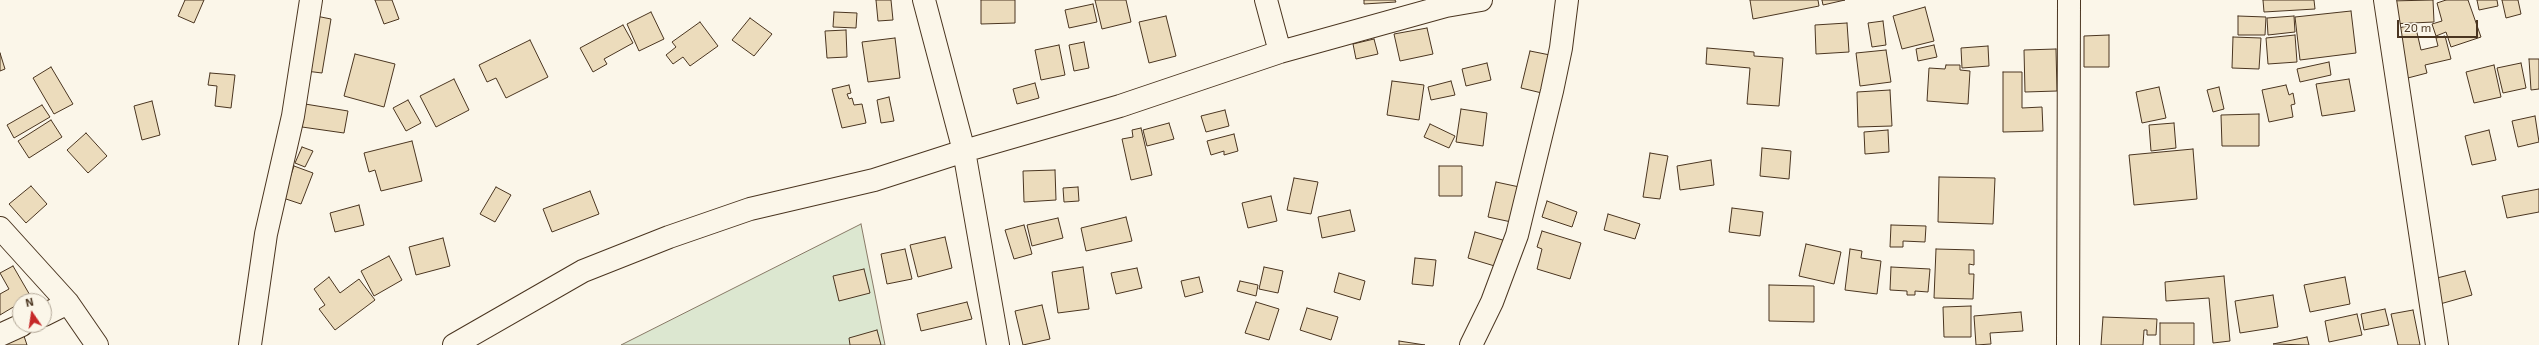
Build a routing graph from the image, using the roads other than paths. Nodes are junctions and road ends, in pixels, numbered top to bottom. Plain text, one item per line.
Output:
1 (311, 0) edge
2 (924, 0) edge
3 (1266, 0) edge
4 (1481, 0) edge
5 (1567, 0) edge
6 (2069, 0) edge
7 (2385, 0) edge
8 (1280, 52) junction
9 (964, 151) junction
10 (0, 228) edge
11 (68, 303) junction
12 (52, 311) edge
13 (12, 330) edge
14 (0, 335) edge
15 (97, 345) edge
16 (250, 345) edge
17 (454, 345) edge
18 (998, 345) edge
19 (1471, 345) edge
20 (2068, 345) edge
21 (2437, 345) edge

1 - 16 street
2 - 9 street
3 - 8 street
4 - 8 street
5 - 19 street
6 - 20 street
7 - 21 street
8 - 9 street
9 - 17 street
9 - 18 street
10 - 11 street
11 - 12 street
11 - 15 street
13 - 14 street

